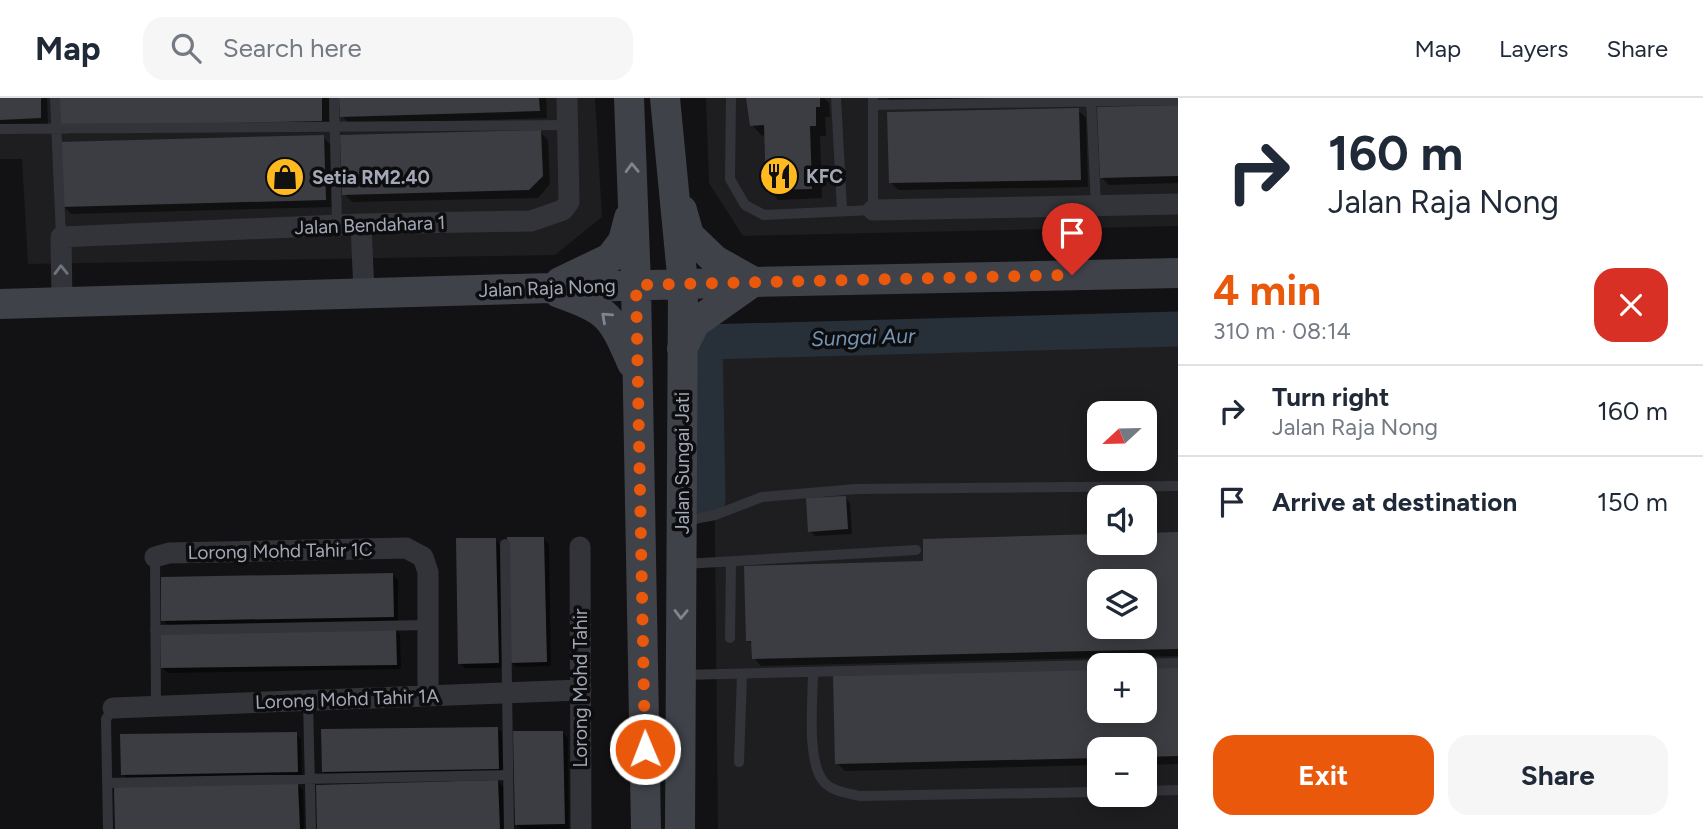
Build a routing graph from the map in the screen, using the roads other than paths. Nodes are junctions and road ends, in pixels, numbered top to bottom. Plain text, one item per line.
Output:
1 (55, 98) edge
2 (334, 98) edge
3 (567, 98) edge
4 (629, 98) edge
5 (665, 98) edge
6 (731, 98) edge
7 (836, 98) edge
8 (1091, 100) edge
9 (1178, 100) edge
10 (873, 101) edge
11 (569, 125) junction
12 (335, 127) junction
13 (57, 129) junction
14 (0, 130) edge
15 (673, 180) junction
16 (1178, 204) edge
17 (633, 205) junction
18 (1096, 206) junction
19 (842, 210) junction
20 (873, 210) junction
21 (361, 224) junction
22 (337, 225) junction
23 (61, 237) junction
24 (1178, 273) edge
25 (754, 282) junction
26 (636, 285) junction
27 (683, 285) junction
28 (547, 288) junction
29 (364, 293) junction
30 (62, 303) junction
31 (0, 304) edge
32 (681, 350) junction
33 (638, 376) junction
34 (1178, 486) edge
35 (682, 521) junction
36 (505, 544) dead end
37 (580, 547) dead end
38 (916, 550) dead end
39 (155, 557) joint
40 (731, 562) junction
41 (682, 565) junction
42 (428, 625) junction
43 (155, 630) junction
44 (730, 638) dead end
45 (1178, 663) edge
46 (813, 672) junction
47 (742, 674) junction
48 (681, 676) junction
49 (580, 690) junction
50 (507, 693) junction
51 (428, 696) junction
52 (307, 701) junction
53 (156, 707) junction
54 (113, 708) joint
55 (739, 762) dead end
56 (508, 775) junction
57 (309, 779) junction
58 (107, 783) junction
59 (1178, 790) edge
60 (1157, 791) edge
61 (1087, 792) edge
62 (108, 829) edge
63 (310, 829) edge
64 (509, 829) edge
65 (580, 829) edge
66 (646, 829) edge
67 (680, 829) edge

1 - 13 lane
2 - 12 lane
3 - 11 street, Jalan Bendahara 1
17 -> 4 main road
5 - 15 main road, Jalan Sungai Jati
6 - 19 lane
7 - 19 lane
8 - 9 lane
8 - 10 lane
8 - 18 lane
10 - 20 lane
11 - 12 lane
11 - 21 street, Jalan Bendahara 1
12 - 13 lane
12 - 22 lane
13 - 14 lane
13 - 23 lane
15 - 25 main road
15 - 27 main road, Jalan Sungai Jati
16 - 18 street
17 - 26 main road
17 - 28 main road
18 - 20 street
19 - 20 lane
21 - 22 street, Jalan Bendahara 1
21 - 29 street
22 - 23 street, Jalan Bendahara 1
30 -> 23 street
24 - 25 main road, Jalan Raja Nong
25 - 27 main road, Jalan Raja Nong
25 - 32 main road
26 - 27 main road, Jalan Raja Nong
26 - 28 main road, Jalan Raja Nong
26 - 33 main road
27 - 32 main road, Jalan Sungai Jati
28 - 29 main road, Jalan Raja Nong
33 -> 28 main road
29 - 30 main road, Jalan Raja Nong
30 - 31 main road, Jalan Raja Nong
32 - 35 main road, Jalan Sungai Jati
33 - 66 main road
34 - 35 lane
35 - 41 main road, Jalan Sungai Jati
36 - 50 lane
37 - 49 street, Lorong Mohd Tahir
38 - 40 lane
39 - 42 street, Lorong Mohd Tahir 1C
39 - 43 lane
40 - 41 lane
40 - 44 lane
41 -> 48 main road, Jalan Sungai Jati
42 - 43 lane
42 - 51 street
43 - 53 lane
45 - 46 lane
46 - 47 lane
46 - 61 lane
47 - 48 lane
47 - 55 lane
48 - 67 main road, Jalan Sungai Jati
49 - 50 street, Lorong Mohd Tahir 1A
49 - 65 street, Lorong Mohd Tahir
50 - 51 street, Lorong Mohd Tahir 1A
50 - 56 lane
51 - 52 street, Lorong Mohd Tahir 1A
52 - 53 street, Lorong Mohd Tahir 1A
52 - 57 lane
53 - 54 street, Lorong Mohd Tahir 1A
54 - 58 lane
56 - 57 lane
56 - 64 lane
57 - 58 lane
57 - 63 lane
58 - 62 lane
59 - 60 lane

